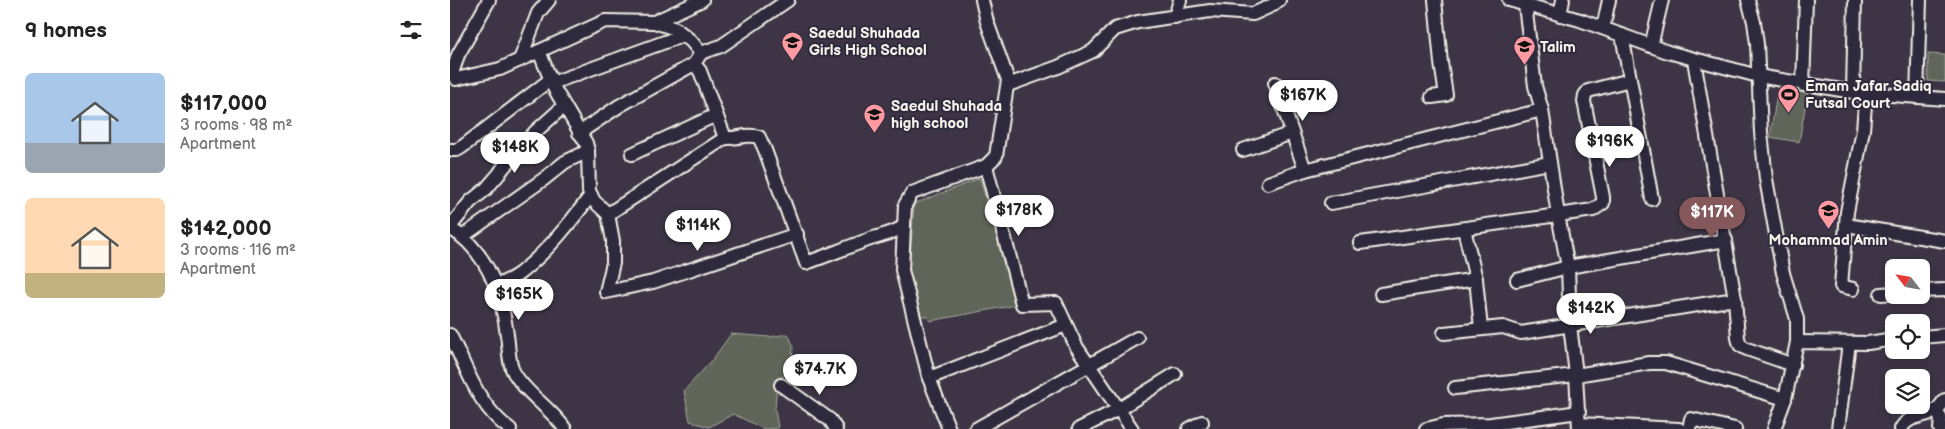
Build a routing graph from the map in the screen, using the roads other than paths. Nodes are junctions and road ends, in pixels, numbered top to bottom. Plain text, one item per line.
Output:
1 (489, 0) edge
2 (549, 0) edge
3 (702, 0) edge
4 (788, 0) edge
5 (982, 0) edge
6 (1180, 0) edge
7 (1278, 0) edge
8 (1435, 0) edge
9 (1509, 0) edge
10 (1564, 0) edge
11 (1609, 0) edge
12 (1662, 0) edge
13 (1748, 0) edge
14 (1806, 0) edge
15 (1855, 0) edge
16 (1920, 0) edge
17 (1525, 5) junction
18 (1560, 15) junction
19 (1175, 17) junction
20 (654, 22) junction
21 (1603, 28) junction
22 (684, 35) junction
23 (1622, 35) junction
24 (1651, 46) junction
25 (539, 51) junction
26 (701, 53) junction
27 (520, 60) junction
28 (1694, 60) junction
29 (694, 64) junction
30 (1758, 76) junction
31 (1630, 80) junction
32 (552, 81) junction
33 (1275, 83) dead end
34 (1008, 85) junction
35 (1802, 85) junction
36 (1859, 93) junction
37 (1432, 97) dead end
38 (1916, 97) junction
39 (1945, 99) edge
40 (564, 106) junction
41 (1542, 110) junction
42 (716, 115) junction
43 (579, 133) junction
44 (1292, 133) junction
45 (724, 138) junction
46 (450, 150) edge
47 (1243, 150) dead end
48 (588, 151) junction
49 (632, 154) dead end
50 (1550, 163) junction
51 (986, 166) junction
52 (1305, 170) junction
53 (1268, 183) dead end
54 (591, 195) junction
55 (1652, 199) dead end
56 (1331, 203) dead end
57 (608, 214) junction
58 (1558, 215) junction
59 (904, 226) junction
60 (1846, 226) junction
61 (450, 227) edge
62 (1464, 229) junction
63 (797, 234) junction
64 (463, 236) junction
65 (1726, 240) junction
66 (1945, 240) edge
67 (1360, 243) dead end
68 (1568, 268) junction
69 (1476, 279) junction
70 (1517, 280) dead end
71 (497, 286) junction
72 (1853, 289) dead end
73 (1945, 290) edge
74 (1930, 291) edge
75 (1381, 294) dead end
76 (1880, 294) dead end
77 (1885, 294) edge
78 (1735, 299) junction
79 (1066, 325) junction
80 (1570, 325) junction
81 (1481, 329) junction
82 (1444, 333) dead end
83 (450, 335) edge
84 (1945, 335) edge
85 (1930, 336) edge
86 (1137, 338) dead end
87 (1885, 340) edge
88 (1798, 342) junction
89 (1849, 343) junction
90 (1793, 365) junction
91 (1089, 366) junction
92 (1175, 374) dead end
93 (1576, 376) junction
94 (929, 378) junction
95 (781, 385) dead end
96 (1454, 388) dead end
97 (1785, 399) junction
98 (1945, 400) edge
99 (1119, 409) junction
100 (1936, 410) junction
101 (1202, 422) dead end
102 (1579, 422) edge
103 (510, 429) edge
104 (565, 429) edge
105 (836, 429) edge
106 (949, 429) edge
107 (976, 429) edge
108 (1079, 429) edge
109 (1132, 429) edge
110 (1189, 429) edge
111 (1426, 429) edge
112 (1679, 429) edge
113 (1689, 429) edge
114 (1735, 429) edge
115 (1774, 429) edge
116 (1838, 429) edge
117 (1901, 429) edge
118 (1940, 429) edge

1 - 27 street
2 - 27 street
3 - 20 street
4 - 26 street
5 - 34 street
6 - 19 street
7 - 19 street
8 - 37 street
9 - 17 street
10 - 18 street
11 - 21 street
12 - 24 street
13 - 30 street
14 - 35 street
15 - 36 street
16 - 38 street
17 - 18 street
17 - 41 street
18 - 21 street
19 - 34 street
20 - 22 street
20 - 25 street
21 - 23 street
22 - 26 street
22 - 32 street
23 - 24 street
23 - 31 street
24 - 28 street
25 - 27 street
25 - 32 street
26 - 29 street
28 - 30 street
28 - 65 street
29 - 42 street
29 - 43 street
30 - 35 street
30 - 88 street
31 - 55 street
31 - 58 street
32 - 40 street
32 - 46 street
33 - 44 street
34 - 51 street
35 - 36 street
36 - 38 street
36 - 60 street
38 - 39 street
40 - 43 street
40 - 61 street
41 - 50 street
41 - 52 street
42 - 45 street
42 - 49 street
43 - 48 street
44 - 47 street
44 - 52 street
45 - 57 street
45 - 63 street
48 - 54 street
48 - 64 street
50 - 56 street
50 - 58 street
51 - 59 street
51 - 79 street
52 - 53 street
54 - 57 street
54 - 71 street
57 - 63 street
58 - 62 street
58 - 68 street
59 - 63 street
59 - 94 street
60 - 66 street
60 - 72 street
61 - 64 street
62 - 67 street
62 - 69 street
64 - 71 street
65 - 68 street
65 - 78 street
68 - 70 street
68 - 80 street
69 - 75 street
69 - 81 street
71 - 104 street
73 - 74 street
76 - 77 street
78 - 80 street
78 - 90 street
79 - 91 street
79 - 94 street
80 - 81 street
80 - 93 street
81 - 82 street
83 - 103 street
84 - 85 street
86 - 91 street
87 - 89 street
88 - 89 street
88 - 90 street
89 - 116 street
90 - 97 street
91 - 99 street
91 - 107 street
92 - 99 street
93 - 96 street
93 - 97 street
93 - 102 street
94 - 106 street
95 - 105 street
97 - 115 street
98 - 100 street
99 - 108 street
99 - 109 street
100 - 117 street
100 - 118 street
101 - 110 street
102 - 111 street
102 - 112 street
113 - 114 street

